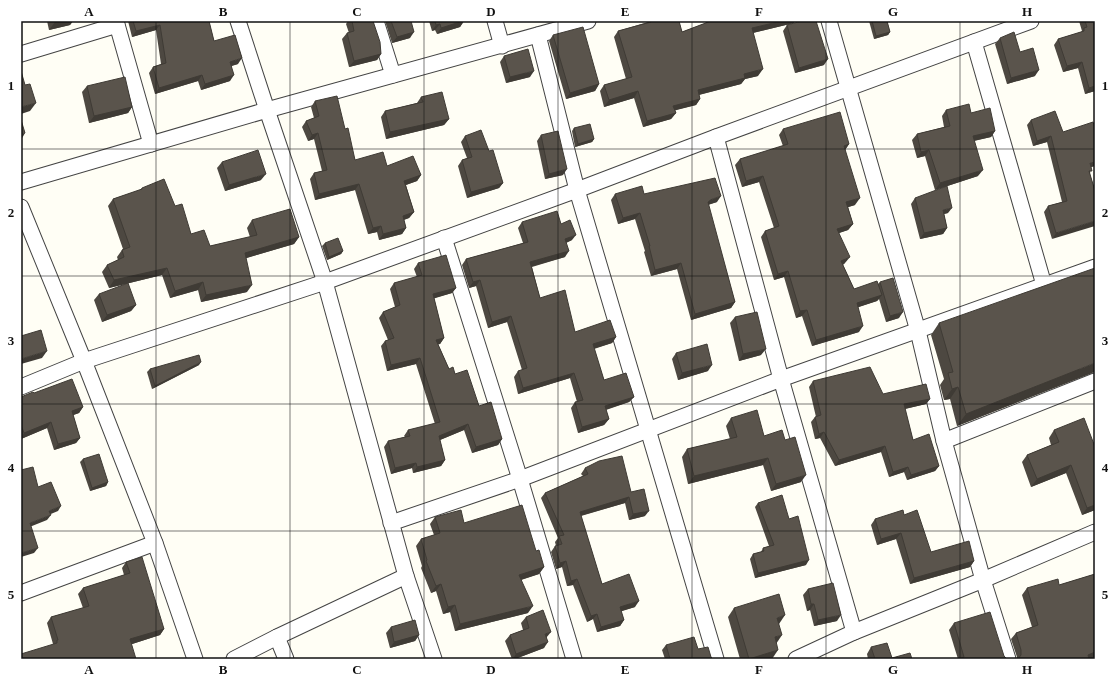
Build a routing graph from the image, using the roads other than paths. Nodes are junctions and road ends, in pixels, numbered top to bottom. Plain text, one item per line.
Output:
1 (238, 21) edge
2 (376, 21) edge
3 (495, 21) edge
4 (588, 21) edge
5 (829, 21) edge
6 (1031, 21) edge
7 (116, 23) edge
8 (538, 34) junction
9 (974, 42) junction
10 (502, 46) junction
11 (21, 54) edge
12 (393, 75) junction
13 (849, 89) junction
14 (267, 110) junction
15 (716, 137) junction
16 (151, 144) junction
17 (21, 182) edge
18 (577, 190) junction
19 (21, 207) edge
20 (444, 238) junction
21 (1095, 267) edge
22 (325, 282) junction
23 (1044, 285) junction
24 (918, 331) junction
25 (84, 361) junction
26 (781, 379) junction
27 (1095, 381) edge
28 (21, 387) edge
29 (648, 429) junction
30 (944, 441) junction
31 (520, 480) junction
32 (391, 523) junction
33 (1095, 532) edge
34 (155, 543) junction
35 (406, 576) junction
36 (983, 580) junction
37 (21, 593) edge
38 (854, 632) junction
39 (277, 636) junction
40 (195, 659) edge
41 (234, 659) edge
42 (286, 659) edge
43 (434, 659) edge
44 (574, 659) edge
45 (716, 659) edge
46 (796, 659) edge
47 (1008, 659) edge

1 - 14 street
2 - 12 street
3 - 10 street
4 - 8 street
5 - 13 street
6 - 9 street
7 - 11 street
7 - 16 street
8 - 10 street
8 - 18 street
9 - 13 street
9 - 23 street
10 - 12 street
12 - 14 street
13 - 15 street
13 - 24 street
14 - 16 street
14 - 22 street
15 - 18 street
15 - 26 street
16 - 17 street
18 - 20 street
18 - 29 street
19 - 25 street
20 - 22 street
20 - 31 street
21 - 23 street
22 - 25 street
22 - 32 street
23 - 24 street
24 - 26 street
24 - 30 street
25 - 28 street
25 - 34 street
26 - 29 street
26 - 38 street
27 - 30 street
29 - 31 street
29 - 45 street
30 - 36 street
31 - 32 street
31 - 44 street
32 - 35 street
33 - 36 street
34 - 37 street
34 - 40 street
35 - 39 street
35 - 43 street
36 - 38 street
36 - 47 street
38 - 46 street
39 - 41 street
39 - 42 street

